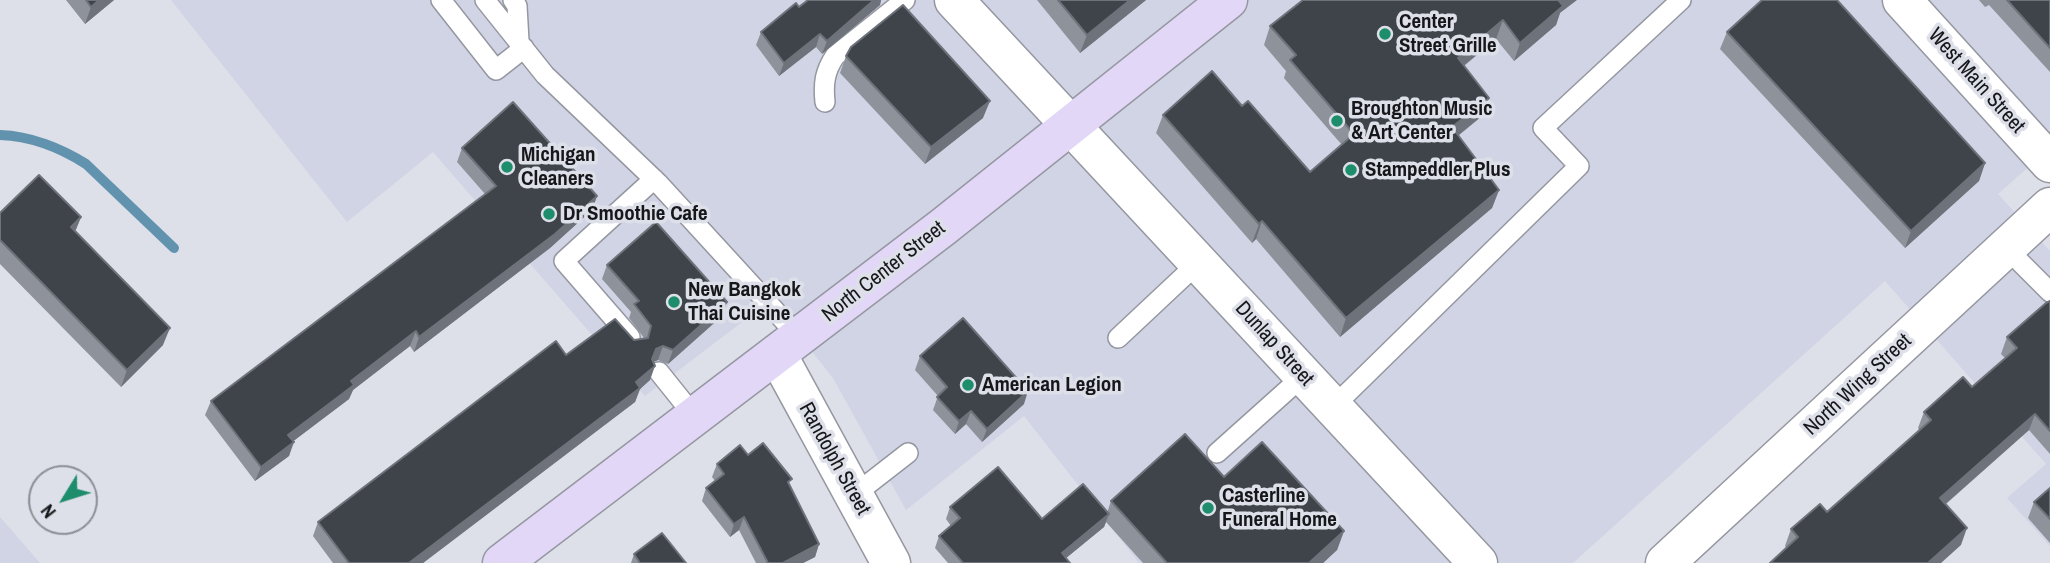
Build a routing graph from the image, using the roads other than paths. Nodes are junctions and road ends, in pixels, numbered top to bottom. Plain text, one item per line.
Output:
1 (441, 0) edge
2 (485, 0) edge
3 (513, 0) edge
4 (905, 0) edge
5 (954, 0) edge
6 (1228, 0) edge
7 (1681, 0) edge
8 (1902, 0) edge
9 (521, 45) junction
10 (825, 102) dead end
11 (1070, 125) junction
12 (2050, 163) edge
13 (654, 179) junction
14 (2050, 207) edge
15 (2006, 248) junction
16 (1198, 262) junction
17 (2050, 292) edge
18 (1118, 338) dead end
19 (634, 342) edge
20 (788, 346) junction
21 (659, 372) dead end
22 (1303, 376) junction
23 (1332, 408) junction
24 (695, 417) junction
25 (908, 453) dead end
26 (1217, 453) dead end
27 (854, 495) junction
28 (502, 563) edge
29 (891, 563) edge
30 (1478, 563) edge
31 (1665, 563) edge

1 - 9 lane
2 - 9 lane
3 - 9 lane
4 - 10 lane
5 - 11 street, Dunlap Street
6 - 11 main road, North Center Street
7 - 23 lane
8 - 12 street, West Main Street
9 - 13 lane
11 - 16 street, Dunlap Street
11 - 20 main road, North Center Street
13 - 19 lane
13 - 20 lane
14 - 15 street, North Wing Street
15 - 17 lane
15 - 31 street, North Wing Street
16 - 18 lane
16 - 22 street, Dunlap Street
20 - 24 main road, North Center Street
20 - 27 street, Randolph Street
21 - 24 lane
22 - 23 street, Dunlap Street
22 - 26 lane
23 - 30 street, Dunlap Street
24 - 28 main road, North Center Street
25 - 27 lane
27 - 29 street, Randolph Street

